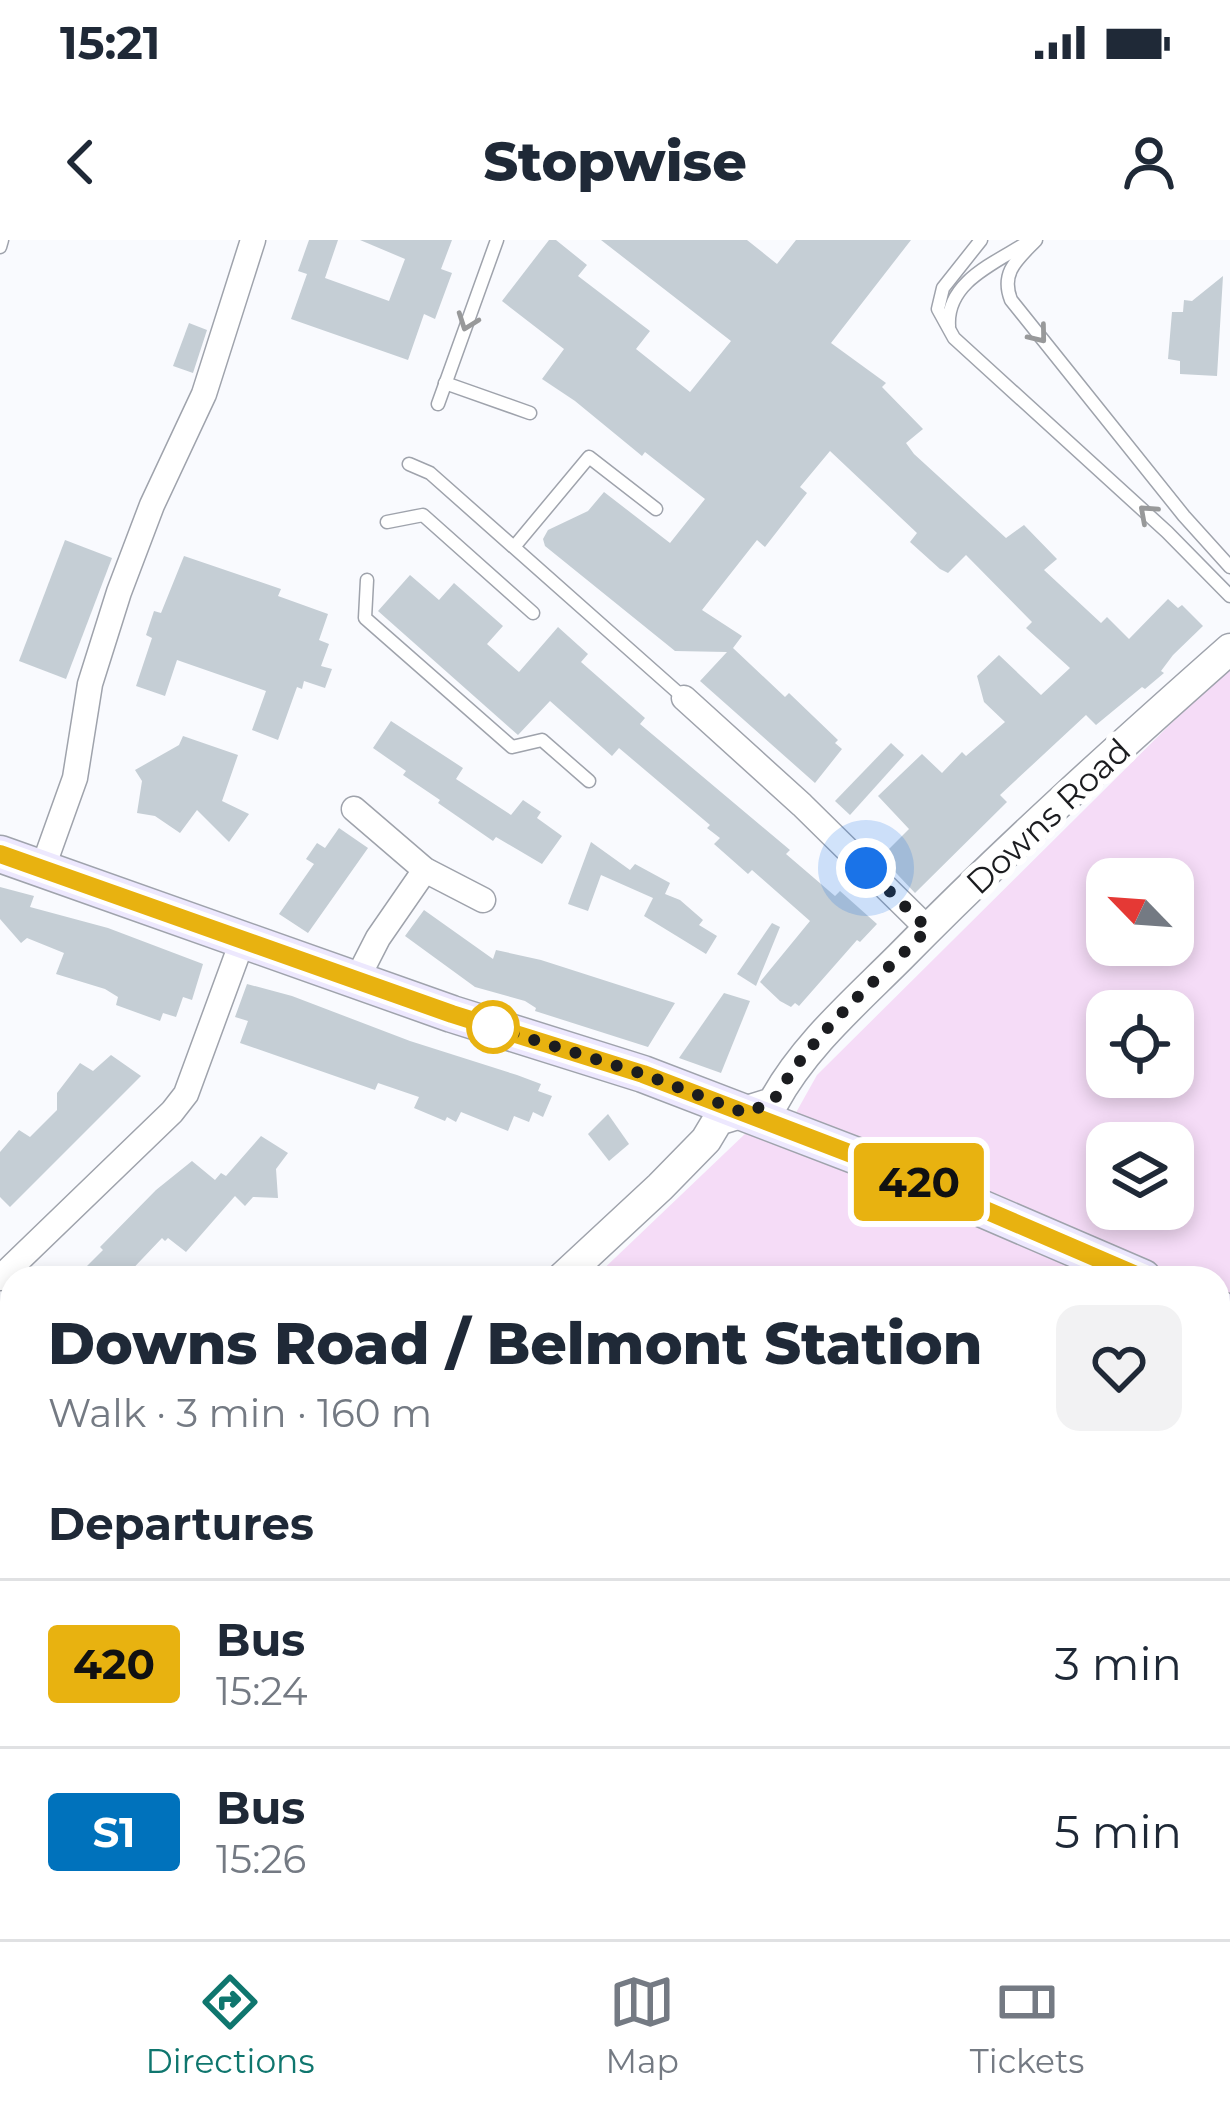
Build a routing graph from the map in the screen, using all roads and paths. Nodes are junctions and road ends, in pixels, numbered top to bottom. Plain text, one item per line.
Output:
1 (253, 240) edge
2 (497, 240) edge
3 (981, 240) edge
4 (1034, 240) edge
5 (954, 338) junction
6 (445, 383) junction
7 (438, 404) dead end
8 (530, 413) dead end
9 (409, 464) dead end
10 (656, 509) dead end
11 (387, 522) dead end
12 (514, 547) junction
13 (1230, 567) edge
14 (367, 580) dead end
15 (1230, 596) edge
16 (533, 613) dead end
17 (1230, 649) edge
18 (684, 698) joint
19 (589, 781) dead end
20 (354, 809) dead end
21 (0, 854) edge
22 (42, 870) junction
23 (425, 870) junction
24 (483, 900) dead end
25 (928, 929) junction
26 (243, 939) junction
27 (357, 980) junction
28 (745, 1113) junction
29 (12, 1266) edge
30 (575, 1266) edge
31 (1115, 1266) edge

1 - 22 street
2 -> 6 lane
3 - 5 lane
4 - 5 lane
4 -> 13 lane
15 -> 5 lane
6 - 7 lane
6 - 8 lane
9 - 12 lane
10 - 12 lane
11 - 16 lane
12 - 18 lane
14 - 19 lane
17 - 25 street, Downs Road
18 - 25 street
20 - 23 street
21 - 22 main road
22 - 26 main road
23 - 24 street
23 - 27 street
25 - 28 street, Downs Road
26 - 27 main road
26 - 29 street
27 - 28 main road
28 - 30 street, Downs Road
28 - 31 main road

